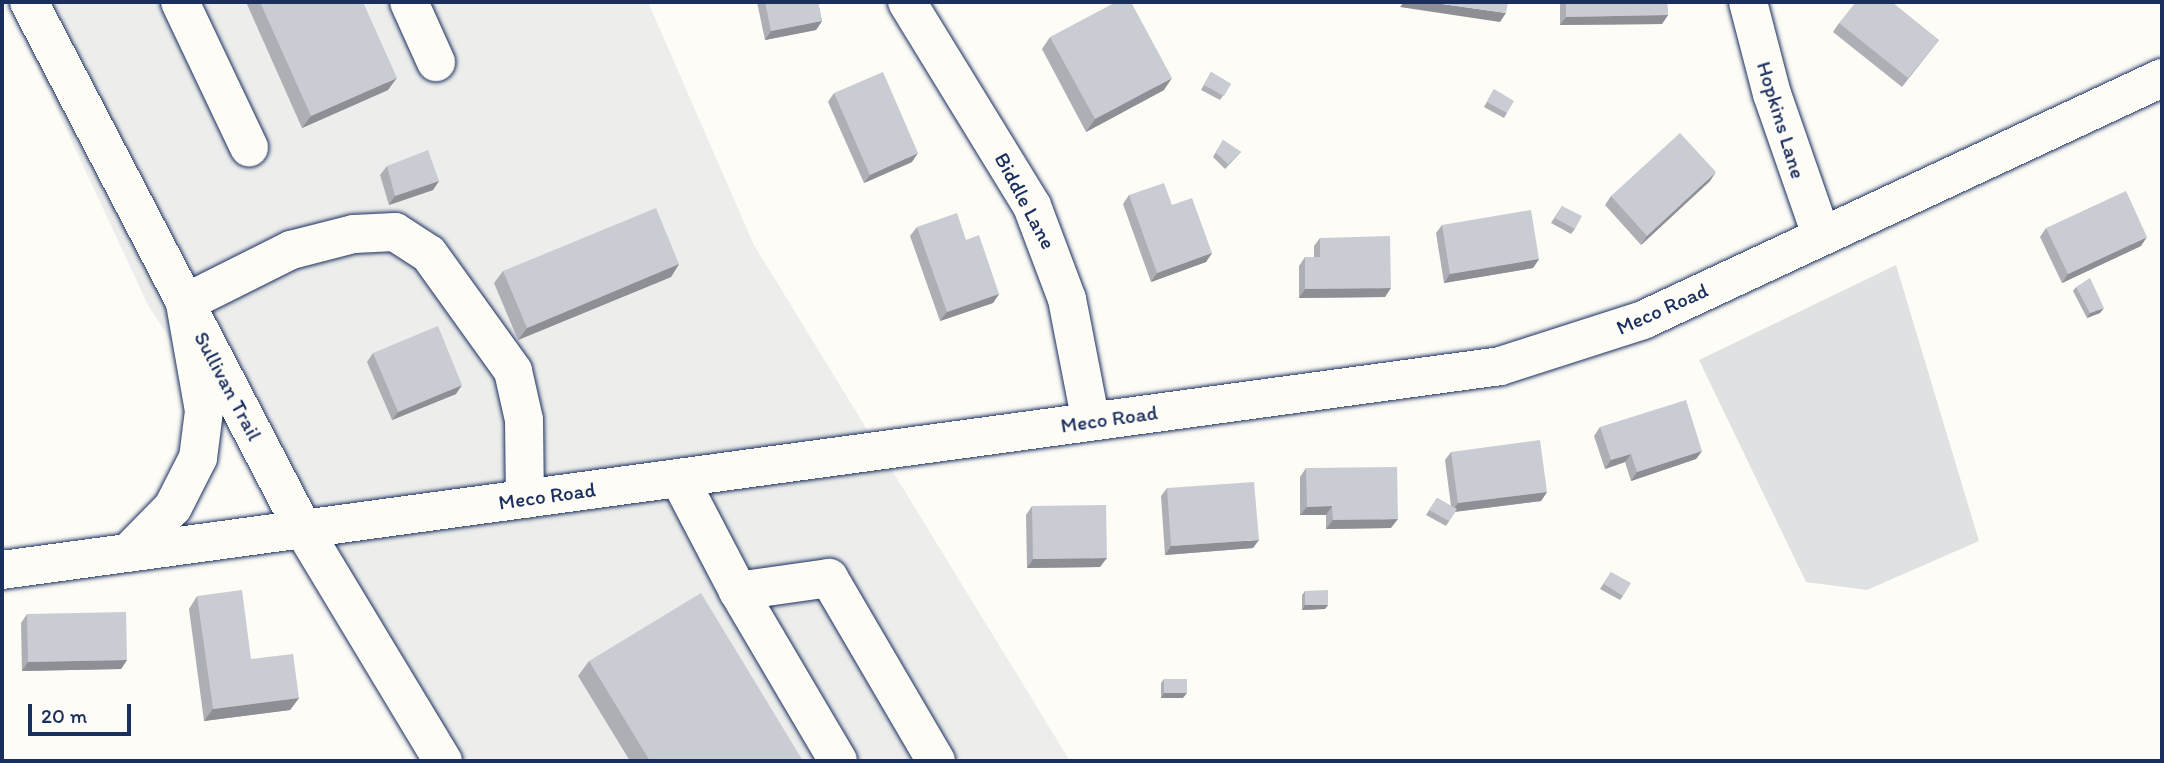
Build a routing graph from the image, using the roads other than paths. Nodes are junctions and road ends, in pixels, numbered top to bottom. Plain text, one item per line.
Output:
1 (180, 2) edge
2 (409, 2) edge
3 (906, 2) edge
4 (1748, 2) edge
5 (39, 5) edge
6 (436, 62) dead end
7 (2162, 78) edge
8 (249, 147) dead end
9 (1821, 235) junction
10 (185, 303) junction
11 (1091, 422) junction
12 (679, 478) junction
13 (525, 499) junction
14 (303, 529) junction
15 (128, 553) junction
16 (2, 570) edge
17 (738, 592) junction
18 (443, 761) edge
19 (838, 761) edge
20 (936, 761) edge

1 - 8 street
2 - 6 street
3 - 11 street, Biddle Lane
4 - 9 street, Hopkins Lane
5 - 10 street, Sullivan Trail
7 - 9 street, Meco Road
9 - 11 street, Meco Road
10 - 13 street
10 - 14 street, Sullivan Trail
10 - 15 street
11 - 12 street, Meco Road
12 - 13 street, Meco Road
12 - 17 street
13 - 14 street, Meco Road
14 - 15 street, Meco Road
14 - 18 street, Sullivan Trail
15 - 16 street, Meco Road
17 - 19 street
17 - 20 street

